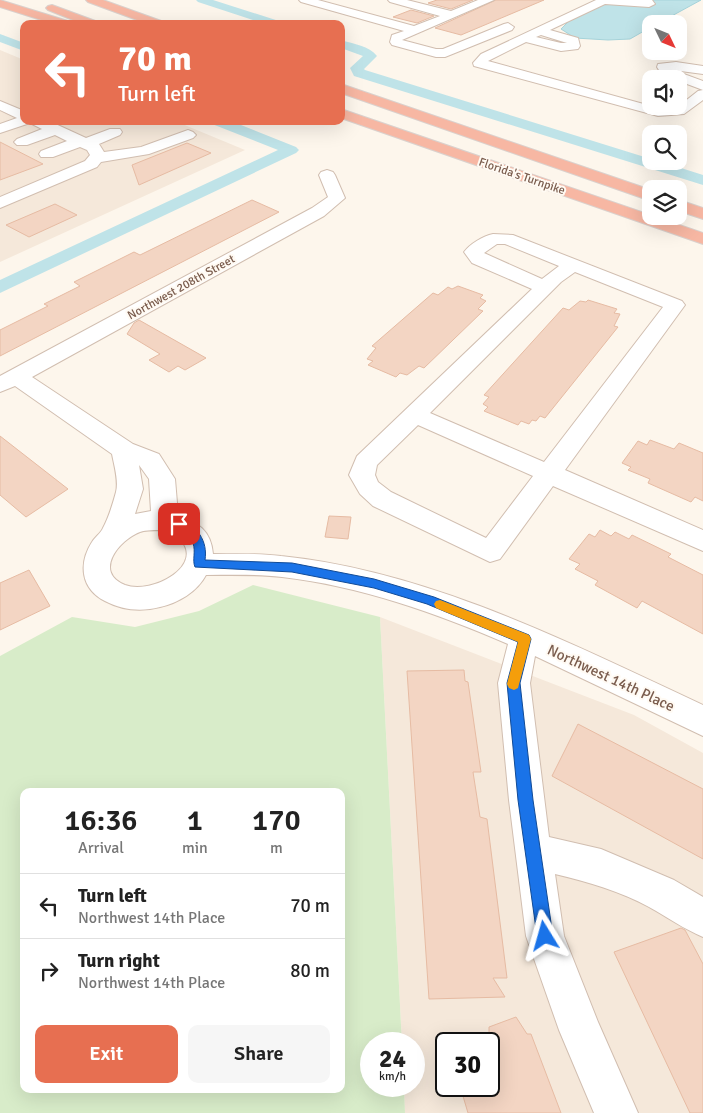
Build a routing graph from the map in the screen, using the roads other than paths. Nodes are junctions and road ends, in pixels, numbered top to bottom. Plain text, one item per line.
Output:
1 (30, 0) edge
2 (92, 0) edge
3 (488, 0) edge
4 (604, 0) edge
5 (643, 0) edge
6 (312, 1) edge
7 (401, 1) edge
8 (0, 3) edge
9 (451, 15) junction
10 (54, 20) edge
11 (83, 20) edge
12 (149, 20) edge
13 (515, 24) dead end
14 (415, 30) junction
15 (539, 31) junction
16 (525, 38) junction
17 (703, 70) edge
18 (703, 86) edge
19 (345, 89) edge
20 (14, 94) dead end
21 (703, 94) edge
22 (0, 104) edge
23 (20, 114) edge
24 (345, 114) edge
25 (20, 122) edge
26 (44, 125) edge
27 (62, 125) edge
28 (0, 129) edge
29 (53, 129) junction
30 (115, 132) dead end
31 (188, 135) dead end
32 (22, 142) dead end
33 (83, 142) junction
34 (47, 154) dead end
35 (93, 160) junction
36 (104, 175) dead end
37 (327, 175) dead end
38 (55, 180) junction
39 (75, 189) dead end
40 (642, 193) edge
41 (0, 203) edge
42 (687, 208) edge
43 (703, 214) edge
44 (703, 239) edge
45 (573, 265) junction
46 (545, 286) junction
47 (8, 381) edge
48 (413, 414) junction
49 (124, 450) junction
50 (549, 473) junction
51 (165, 520) junction
52 (116, 533) junction
53 (703, 541) edge
54 (199, 564) junction
55 (524, 639) junction
56 (703, 721) edge
57 (533, 851) junction
58 (703, 918) edge
59 (616, 1113) edge

1 - 11 highway
2 - 12 highway
3 - 9 street
4 - 5 street
4 - 15 street
6 - 14 street
7 - 9 street
8 - 10 highway
9 - 14 street
13 - 14 street
15 - 16 street
15 - 16 street
16 - 21 street
17 - 18 street
19 - 40 highway, Florida's Turnpike
20 - 22 street
22 - 23 street
24 - 44 highway, Florida's Turnpike
25 - 28 street
26 - 29 street
27 - 29 street
29 - 32 street
29 - 33 street
30 - 33 street
31 - 35 street
33 - 34 street
33 - 35 street
35 - 36 street
35 - 38 street
37 - 47 street, Northwest 208th Street
38 - 39 street
38 - 41 street
42 - 43 highway
45 - 46 street
45 - 46 street
45 - 50 street
46 - 48 street
47 - 49 street
48 - 50 street
48 - 50 street
49 - 51 street
49 - 52 street
50 - 53 street
51 - 52 street
51 - 54 street
52 - 54 street
54 - 55 street, Northwest 14th Place
55 - 56 street, Northwest 14th Place
55 - 57 street
57 - 58 street
57 - 59 street

